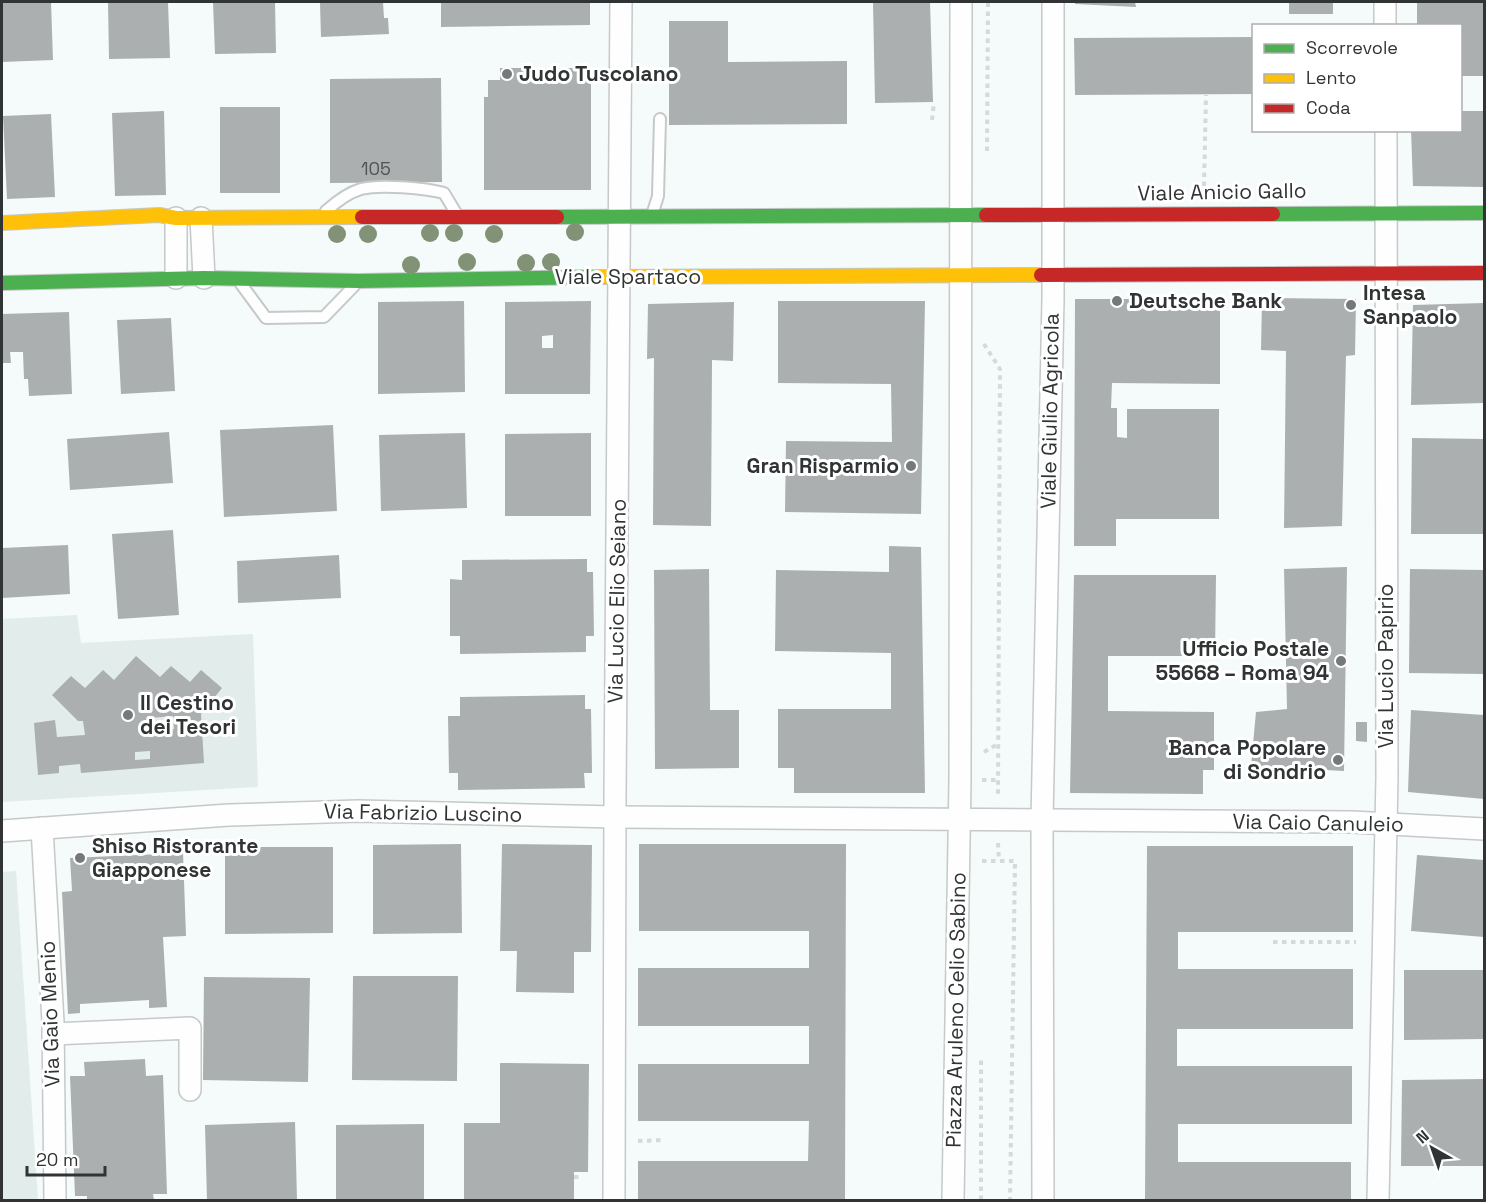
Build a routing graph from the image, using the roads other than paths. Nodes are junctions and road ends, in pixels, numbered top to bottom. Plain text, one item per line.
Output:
1 (621, 2) edge
2 (961, 2) edge
3 (1053, 2) edge
4 (1385, 2) edge
5 (1385, 24) edge
6 (660, 119) dead end
7 (1386, 132) edge
8 (1385, 212) junction
9 (1485, 213) edge
10 (620, 215) junction
11 (652, 215) junction
12 (1053, 215) junction
13 (961, 216) junction
14 (319, 217) junction
15 (176, 218) junction
16 (201, 218) junction
17 (459, 218) junction
18 (2, 224) edge
19 (1385, 273) junction
20 (1485, 273) edge
21 (1052, 274) junction
22 (961, 276) junction
23 (620, 277) junction
24 (176, 278) junction
25 (204, 278) junction
26 (237, 279) junction
27 (358, 281) junction
28 (2, 284) edge
29 (615, 817) junction
30 (959, 819) junction
31 (1042, 820) junction
32 (1386, 822) junction
33 (42, 828) junction
34 (1485, 829) edge
35 (2, 831) edge
36 (53, 1034) junction
37 (190, 1090) dead end
38 (55, 1200) edge
39 (614, 1200) edge
40 (953, 1200) edge
41 (1043, 1200) edge
42 (1378, 1200) edge

1 - 10 street, Via Lucio Elio Seiano
2 - 13 street
3 - 12 street, Viale Giulio Agricola
4 - 5 street
6 - 11 lane
7 - 8 street, Via Lucio Papirio
8 - 9 street, Viale Anicio Gallo
8 - 12 street, Viale Anicio Gallo
8 - 19 street, Via Lucio Papirio
10 - 11 street
10 - 17 street
10 - 23 street, Via Lucio Elio Seiano
11 - 13 street
12 - 13 street, Viale Anicio Gallo
12 - 21 street, Viale Giulio Agricola
13 - 22 street
14 - 16 street
14 - 17 street
14 - 17 lane
15 - 16 street
15 - 18 street
15 - 24 street
16 - 25 street
19 - 20 street
19 - 21 street
19 - 32 street, Via Lucio Papirio
21 - 22 street, Viale Spartaco
21 - 31 street, Viale Giulio Agricola
22 - 23 street, Viale Spartaco
22 - 30 street
23 - 27 street, Viale Spartaco
23 - 29 street, Via Lucio Elio Seiano
24 - 25 street, Viale Spartaco
24 - 28 street, Viale Spartaco
25 - 26 street, Viale Spartaco
26 - 27 street, Viale Spartaco
26 - 27 lane
29 - 30 street, Via Fabrizio Luscino
29 - 33 street, Via Fabrizio Luscino
29 - 39 street, Via Lucio Elio Seiano
30 - 31 street
30 - 40 street, Piazza Aruleno Celio Sabino
31 - 32 street, Via Caio Canuleio
31 - 41 street
32 - 34 street, Via Caio Canuleio
32 - 42 street, Via Lucio Papirio
33 - 35 street, Via Fabrizio Luscino
33 - 36 street, Via Gaio Menio
36 - 37 street
36 - 38 street, Via Gaio Menio

